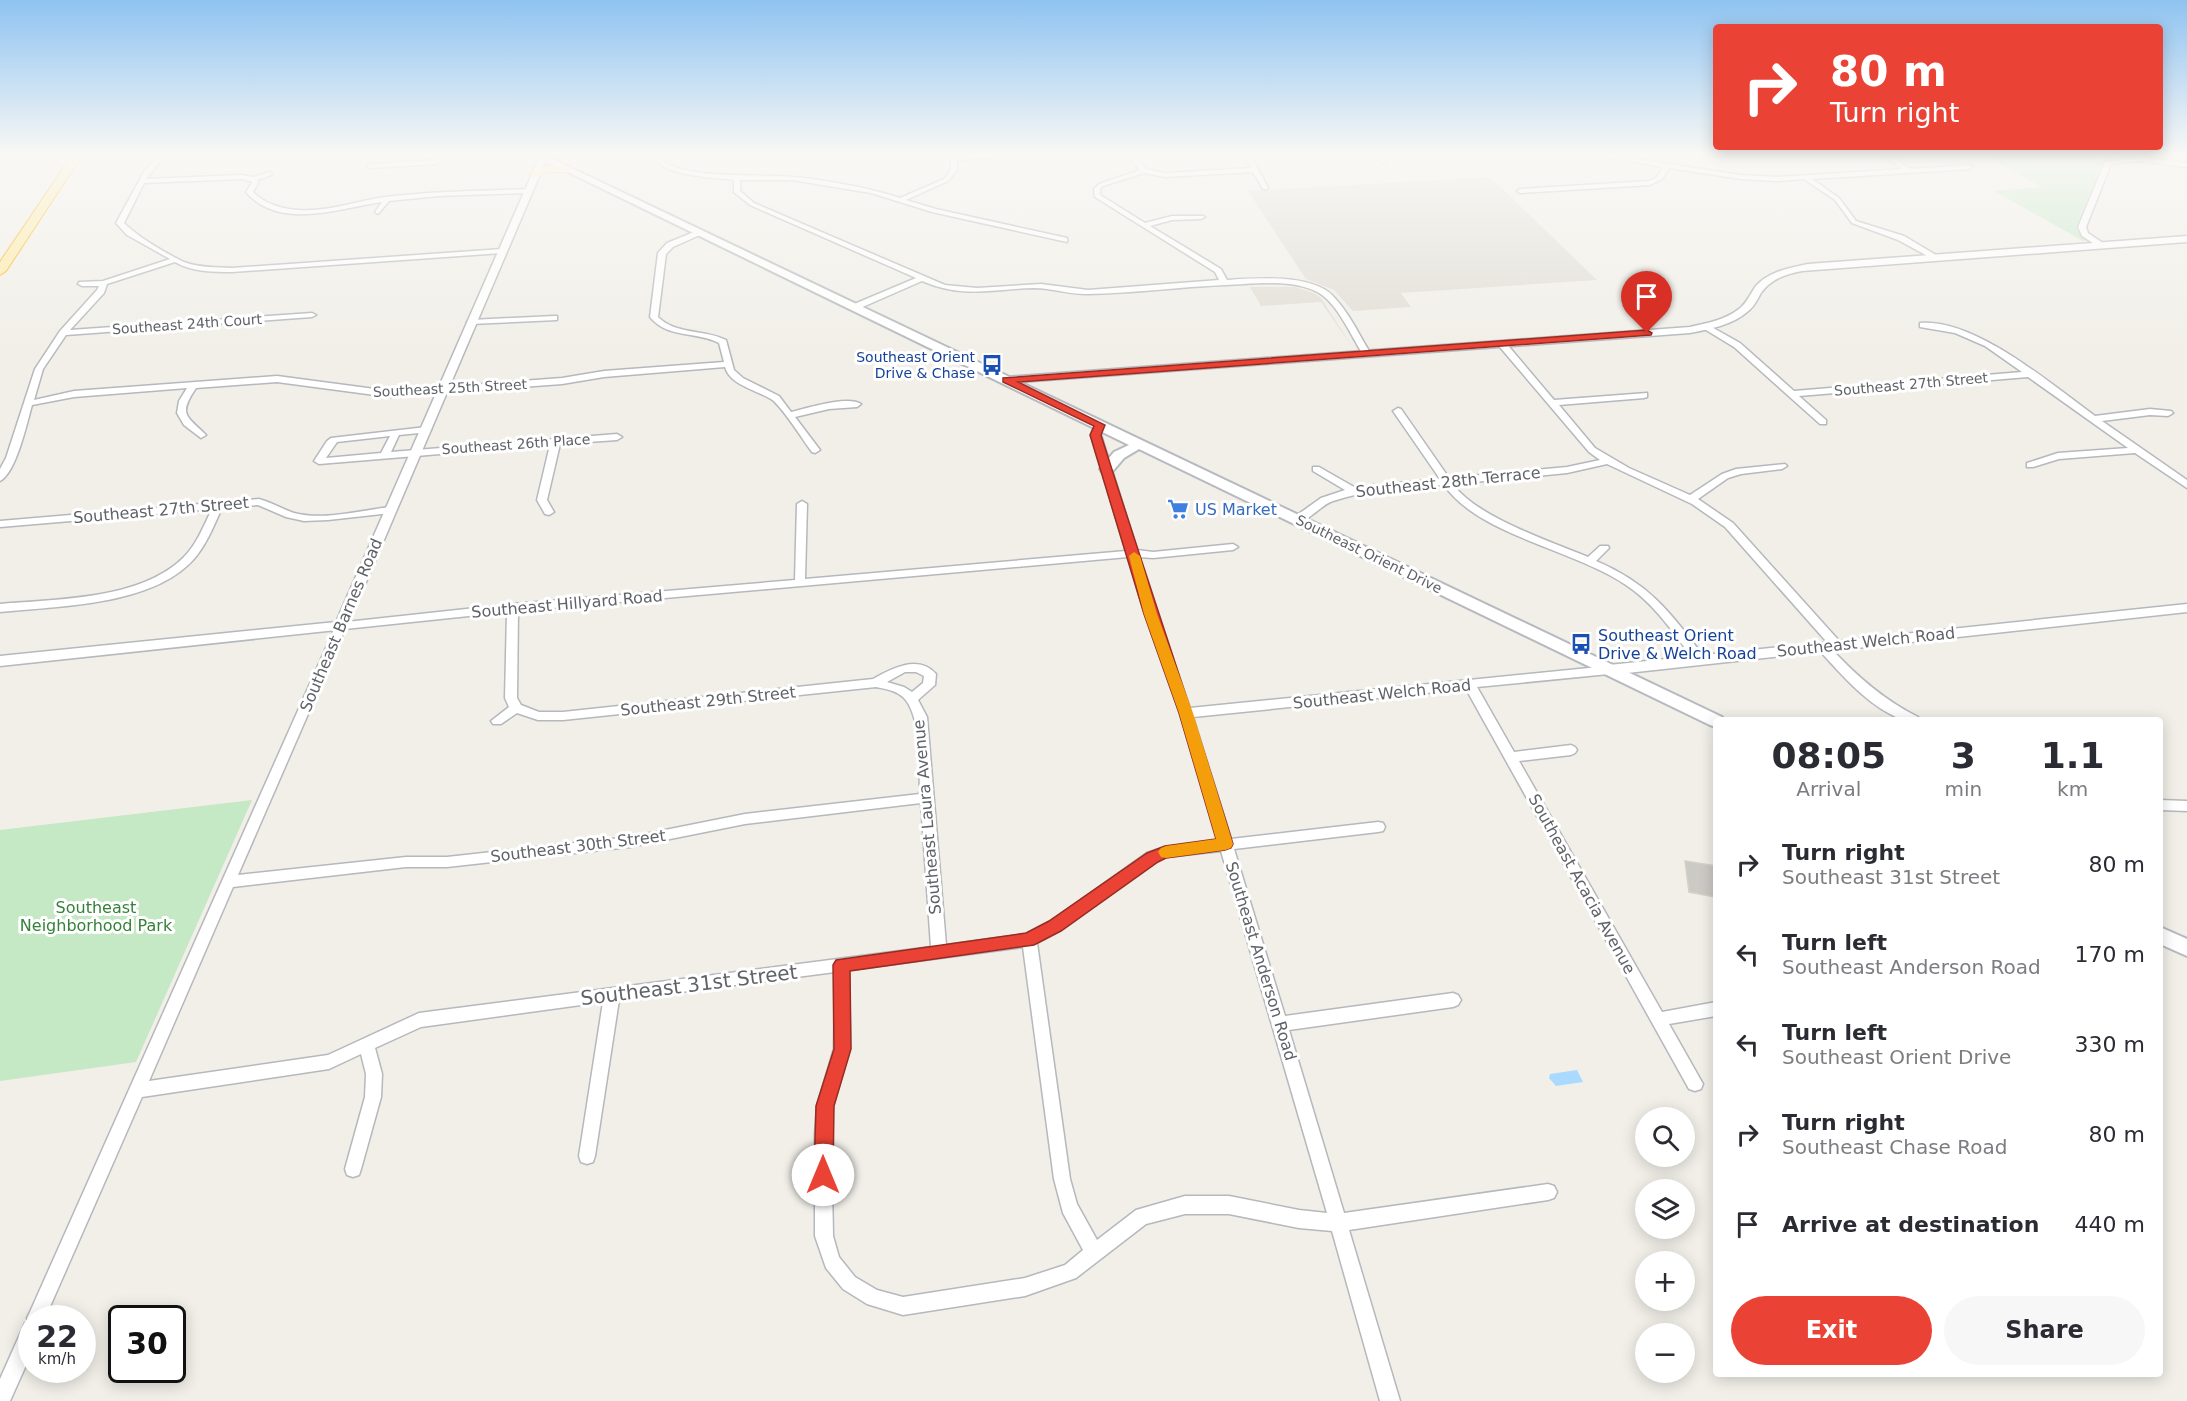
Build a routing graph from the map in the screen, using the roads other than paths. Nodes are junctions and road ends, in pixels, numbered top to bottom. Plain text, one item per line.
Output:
1 (23, 219) edge
2 (34, 219) edge
3 (121, 219) edge
4 (515, 219) edge
5 (672, 219) edge
6 (787, 219) edge
7 (972, 219) edge
8 (1136, 219) edge
9 (1167, 219) edge
10 (1852, 219) edge
11 (2085, 219) edge
12 (1145, 225) junction
13 (699, 232) junction
14 (2187, 239) edge
15 (1064, 240) dead end
16 (2102, 245) junction
17 (502, 251) junction
18 (0, 253) edge
19 (1933, 257) junction
20 (176, 260) junction
21 (0, 271) edge
22 (922, 278) junction
23 (104, 283) junction
24 (1225, 283) junction
25 (82, 284) dead end
26 (855, 307) junction
27 (312, 315) dead end
28 (554, 318) dead end
29 (471, 322) junction
30 (1923, 326) dead end
31 (1706, 327) junction
32 (63, 333) junction
33 (1502, 344) junction
34 (1367, 354) junction
35 (727, 364) junction
36 (2029, 374) junction
37 (1006, 380) junction
38 (193, 386) junction
39 (443, 390) junction
40 (1792, 393) junction
41 (1644, 395) dead end
42 (30, 403) junction
43 (1552, 403) junction
44 (857, 404) dead end
45 (1398, 411) dead end
46 (2168, 413) dead end
47 (790, 415) junction
48 (2092, 418) junction
49 (1823, 422) dead end
50 (1100, 425) junction
51 (426, 430) junction
52 (396, 432) junction
53 (201, 435) dead end
54 (617, 437) dead end
55 (556, 441) junction
56 (1140, 444) junction
57 (814, 450) dead end
58 (2135, 450) junction
59 (416, 452) junction
60 (385, 455) junction
61 (1606, 460) junction
62 (2030, 465) dead end
63 (1782, 466) dead end
64 (1107, 469) junction
65 (1316, 469) dead end
66 (0, 478) edge
67 (1447, 481) junction
68 (2187, 485) edge
69 (1352, 490) junction
70 (1693, 498) junction
71 (802, 504) dead end
72 (219, 505) junction
73 (391, 510) junction
74 (549, 512) dead end
75 (1297, 520) junction
76 (0, 524) edge
77 (1233, 547) dead end
78 (1604, 548) dead end
79 (1134, 553) junction
80 (1589, 562) junction
81 (800, 583) junction
82 (0, 608) edge
83 (513, 608) junction
84 (2187, 608) edge
85 (341, 626) junction
86 (1830, 646) junction
87 (1700, 660) junction
88 (0, 661) edge
89 (1609, 670) junction
90 (876, 683) junction
91 (1469, 684) junction
92 (900, 690) joint
93 (912, 699) junction
94 (516, 708) junction
95 (1186, 713) junction
96 (1908, 717) edge
97 (1713, 720) edge
98 (497, 721) dead end
99 (1571, 750) dead end
100 (1510, 757) junction
101 (926, 798) junction
102 (2163, 805) edge
103 (2187, 806) edge
104 (1378, 827) dead end
105 (1225, 844) junction
106 (229, 882) junction
107 (2163, 936) edge
108 (1029, 940) junction
109 (2187, 948) edge
110 (939, 951) junction
111 (842, 965) junction
112 (612, 994) junction
113 (1453, 1000) dead end
114 (1713, 1010) edge
115 (1658, 1019) junction
116 (1280, 1024) junction
117 (367, 1046) junction
118 (1695, 1084) dead end
119 (136, 1090) junction
120 (587, 1156) dead end
121 (353, 1169) dead end
122 (1548, 1192) dead end
123 (1338, 1223) junction
124 (1094, 1252) junction
125 (42, 1305) edge
126 (18, 1361) edge
127 (0, 1401) edge
128 (1390, 1401) edge

1 - 18 highway
2 - 21 highway
3 - 20 street
4 - 17 street, Southeast Barnes Road
5 - 13 main road, Southeast Orient Drive
6 - 22 street
7 - 15 street
8 - 12 street
9 - 12 street
10 - 19 street
11 - 16 street
12 - 24 street
13 - 26 main road, Southeast Orient Drive
13 - 35 street
14 - 16 street
16 - 19 street
17 - 20 street
17 - 29 street, Southeast Barnes Road
19 - 31 street
20 - 23 street
22 - 24 street
22 - 26 street
23 - 25 street
23 - 32 street
24 - 34 street
26 - 37 main road, Southeast Orient Drive
27 - 32 street, Southeast 24th Court
28 - 29 street
29 - 39 street, Southeast Barnes Road
30 - 36 street
31 - 33 street
31 - 40 street
32 - 42 street
33 - 34 street
33 - 43 street
34 - 37 street
35 - 39 street, Southeast 25th Street
35 - 47 street
36 - 40 street, Southeast 27th Street
36 - 48 street
37 - 50 main road, Southeast Orient Drive
38 - 39 street, Southeast 25th Street
38 - 42 street, Southeast 25th Street
38 - 53 street
39 - 51 street, Southeast Barnes Road
40 - 49 street
41 - 43 street
42 - 66 street
43 - 61 street
44 - 47 street
45 - 67 street
46 - 48 street
47 - 57 street
48 - 58 street
50 - 56 main road, Southeast Orient Drive
50 - 64 street, Southeast Anderson Road
51 - 52 street
51 - 59 street, Southeast Barnes Road
52 - 60 street
52 - 60 street, Southeast 26th Place
54 - 55 street, Southeast 26th Place
55 - 59 street, Southeast 26th Place
55 - 74 street
56 - 64 main road
56 - 75 main road, Southeast Orient Drive
58 - 62 street
58 - 68 street
59 - 60 street, Southeast 26th Place
59 - 73 street, Southeast Barnes Road
61 - 67 street, Southeast 28th Terrace
61 - 70 street
63 - 70 street
64 - 79 street, Southeast Anderson Road
65 - 69 street
67 - 69 street, Southeast 28th Terrace
67 - 80 street
69 - 75 street, Southeast 28th Terrace
70 - 86 street
71 - 81 street
72 - 73 street, Southeast 27th Street
72 - 76 street, Southeast 27th Street
72 - 82 street
73 - 85 street, Southeast Barnes Road
75 - 89 main road, Southeast Orient Drive
77 - 79 street, Southeast Hillyard Road
78 - 80 street
79 - 81 street, Southeast Hillyard Road
79 - 95 street, Southeast Anderson Road
80 - 87 street
81 - 83 street, Southeast Hillyard Road
83 - 85 street, Southeast Hillyard Road
83 - 94 street
84 - 86 street, Southeast Welch Road
85 - 88 street, Southeast Hillyard Road
85 - 106 street, Southeast Barnes Road
86 - 87 street, Southeast Welch Road
86 - 96 street
87 - 89 street, Southeast Welch Road
89 - 91 street, Southeast Welch Road
89 - 97 main road, Southeast Orient Drive
90 - 92 street, Southeast 29th Street
90 - 93 street
90 - 94 street, Southeast 29th Street
91 - 95 street, Southeast Welch Road
91 - 100 street, Southeast Acacia Avenue
92 - 93 street, Southeast Laura Avenue
93 - 101 street, Southeast Laura Avenue
94 - 98 street
95 - 105 street, Southeast Anderson Road
99 - 100 street
100 - 115 street, Southeast Acacia Avenue
101 - 106 street, Southeast 30th Street
101 - 110 street, Southeast Laura Avenue
102 - 103 street
104 - 105 street, Southeast 31st Street
105 - 108 street, Southeast 31st Street
105 - 116 street, Southeast Anderson Road
106 - 119 street, Southeast Barnes Road
107 - 109 main road
108 - 110 street, Southeast 31st Street
108 - 124 street
110 - 111 street, Southeast 31st Street
111 - 112 street, Southeast 31st Street
111 - 124 street
112 - 117 street, Southeast 31st Street
112 - 120 street
113 - 116 street
114 - 115 street
115 - 118 street, Southeast Acacia Avenue
116 - 123 street, Southeast Anderson Road
117 - 119 street, Southeast 31st Street
117 - 121 street
119 - 125 street, Southeast Barnes Road
122 - 123 street
123 - 124 street
123 - 128 street, Southeast Anderson Road
126 - 127 street

